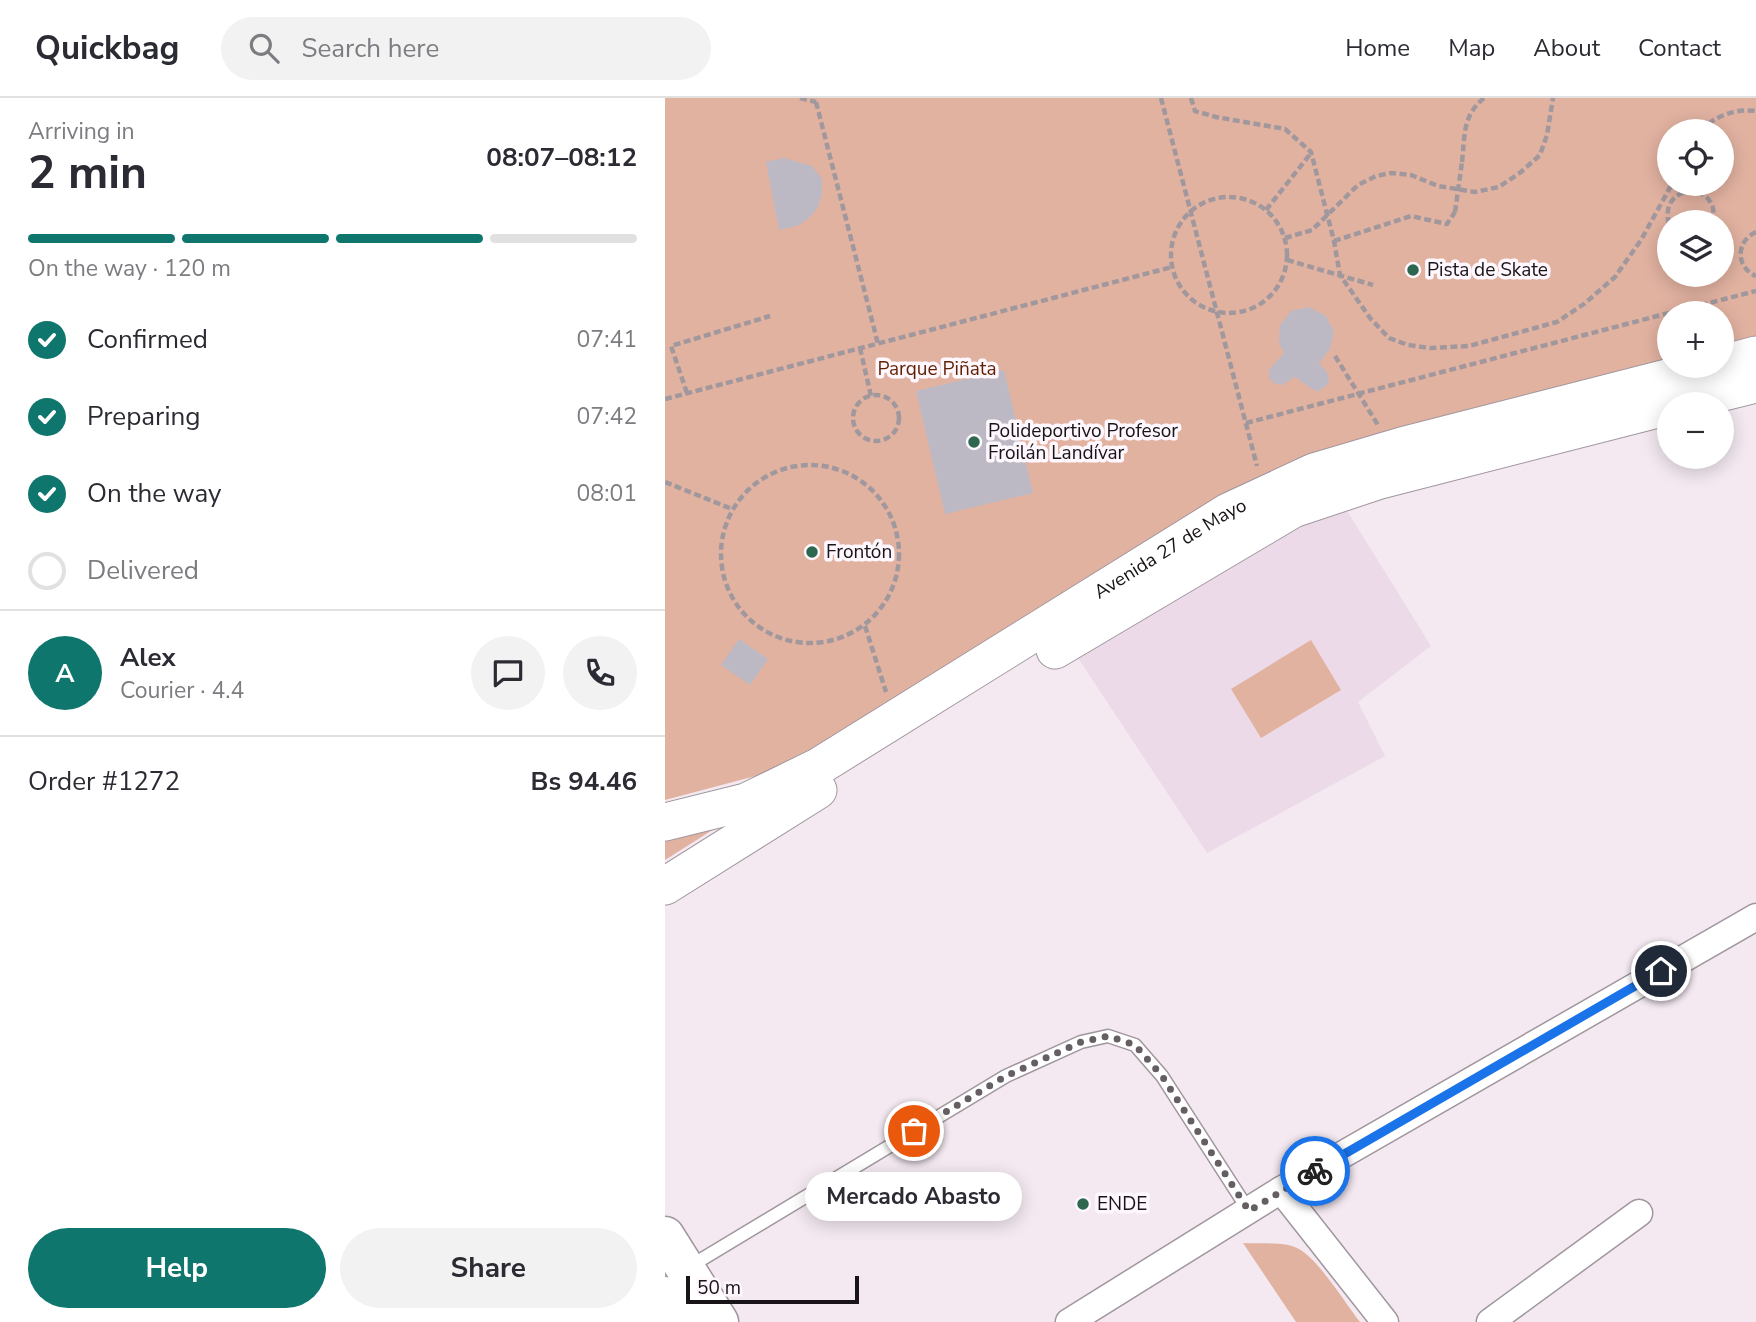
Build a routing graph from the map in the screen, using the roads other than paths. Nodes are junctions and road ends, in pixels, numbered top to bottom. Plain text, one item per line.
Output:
1 (1756, 355) edge
2 (1734, 361) edge
3 (1667, 378) edge
4 (1756, 384) edge
5 (1724, 392) edge
6 (1657, 409) edge
7 (665, 822) edge
8 (665, 886) edge
9 (1756, 917) edge
10 (1281, 1190) junction
11 (1249, 1211) junction
12 (1640, 1213) dead end
13 (665, 1236) edge
14 (675, 1283) edge
15 (1084, 1318) edge
16 (681, 1322) edge
17 (719, 1322) edge
18 (1385, 1322) edge
19 (1490, 1322) edge

1 - 2 main road
3 - 7 main road, Avenida 27 de Mayo
4 - 5 main road
6 - 8 main road, Avenida 27 de Mayo
9 - 10 street
10 - 11 street
10 - 18 street
11 - 14 lane
11 - 15 street
12 - 19 street
13 - 14 highway
14 - 16 highway
14 - 17 highway

